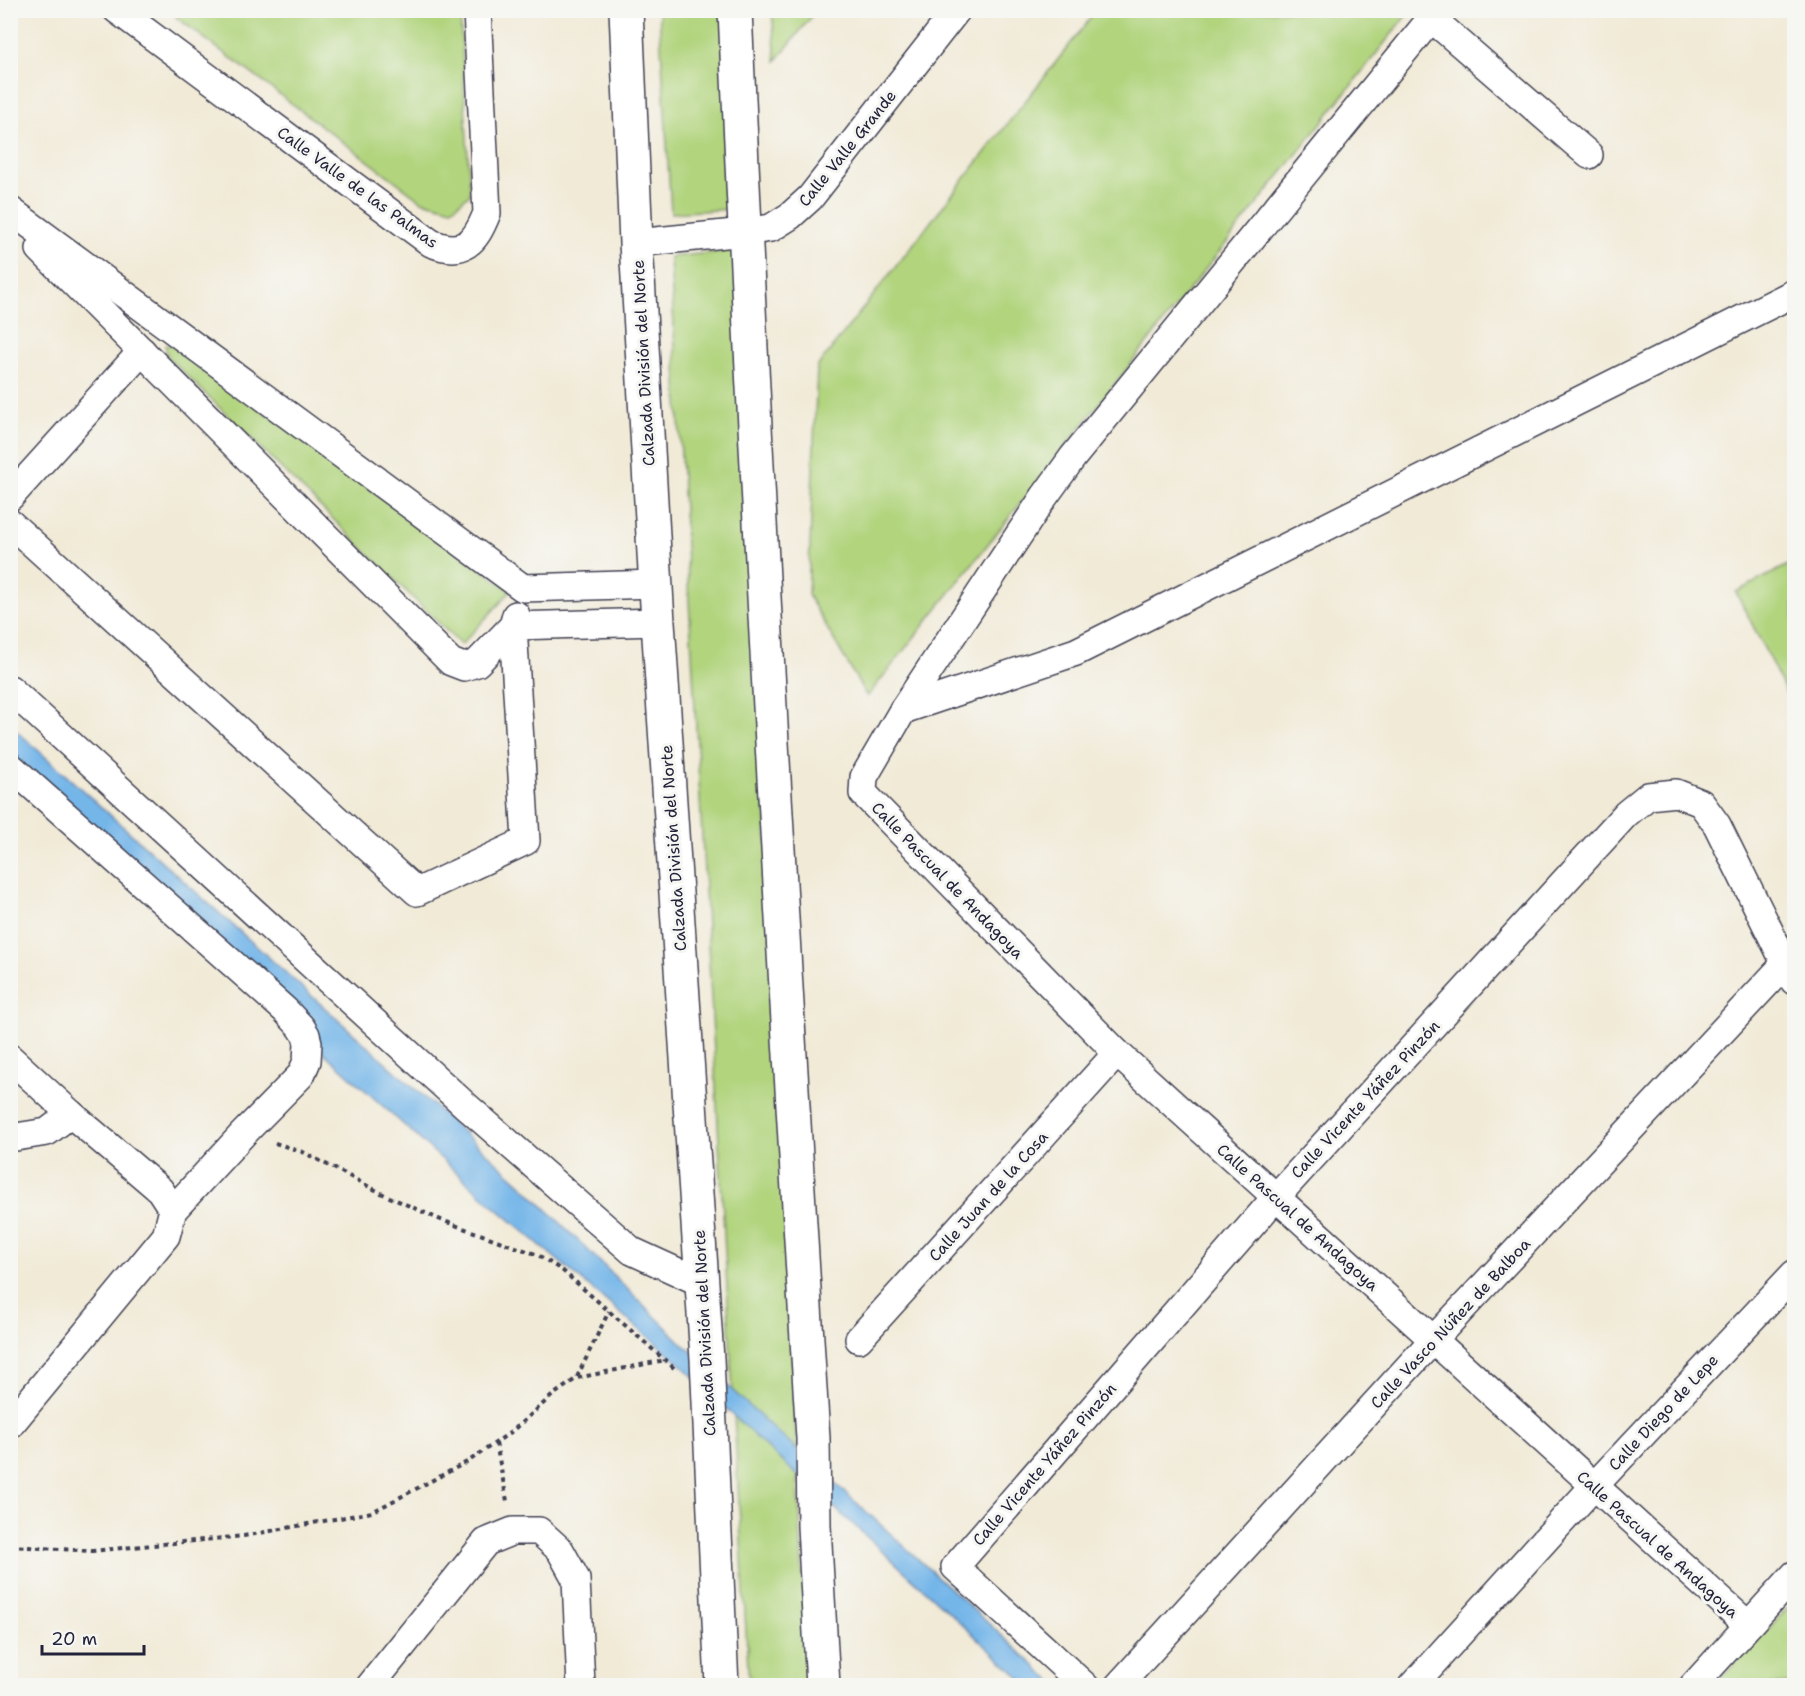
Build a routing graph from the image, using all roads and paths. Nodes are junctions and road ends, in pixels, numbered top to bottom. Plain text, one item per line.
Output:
1 (117, 10) edge
2 (477, 10) edge
3 (626, 10) edge
4 (735, 10) edge
5 (957, 10) edge
6 (1434, 14) edge
7 (1589, 155) dead end
8 (10, 210) edge
9 (10, 219) edge
10 (745, 232) junction
11 (636, 243) junction
12 (1794, 293) edge
13 (142, 351) junction
14 (10, 497) edge
15 (10, 523) edge
16 (656, 584) junction
17 (523, 588) junction
18 (658, 622) junction
19 (513, 626) junction
20 (10, 689) edge
21 (903, 710) junction
22 (10, 765) edge
23 (1790, 972) edge
24 (1117, 1053) junction
25 (10, 1058) edge
26 (71, 1114) junction
27 (243, 1134) junction
28 (10, 1136) edge
29 (1276, 1197) junction
30 (173, 1210) junction
31 (1794, 1274) edge
32 (702, 1283) junction
33 (609, 1311) junction
34 (859, 1339) dead end
35 (1433, 1340) junction
36 (665, 1360) junction
37 (577, 1378) junction
38 (708, 1399) junction
39 (10, 1425) edge
40 (496, 1443) junction
41 (1594, 1486) junction
42 (513, 1531) junction
43 (10, 1546) edge
44 (1794, 1575) edge
45 (1748, 1625) junction
46 (370, 1686) edge
47 (581, 1686) edge
48 (722, 1686) edge
49 (823, 1686) edge
50 (1085, 1686) edge
51 (1118, 1686) edge
52 (1412, 1686) edge
53 (1693, 1686) edge

1 - 2 street, Calle Valle de las Palmas
3 - 11 street, Calzada División del Norte
4 - 10 street
5 - 10 street, Calle Valle Grande
6 - 7 street
6 - 21 street
8 - 17 street
9 - 13 street
10 - 11 street, Calle Valle Grande
10 - 49 street
11 - 16 street, Calzada División del Norte
12 - 21 street
13 - 14 street
13 - 19 street
15 - 19 street
16 - 17 street
16 - 18 street, Calzada División del Norte
17 - 19 street
18 - 19 street
18 - 32 street, Calzada División del Norte
20 - 32 street
21 - 24 street, Calle Pascual de Andagoya
22 - 27 street
23 - 29 street, Calle Vicente Yáñez Pinzón
23 - 35 street, Calle Vasco Núñez de Balboa
24 - 29 street, Calle Pascual de Andagoya
24 - 34 street, Calle Juan de la Cosa
25 - 26 street
26 - 28 street
26 - 30 street
27 - 30 street
27 - 33 path
29 - 35 street, Calle Pascual de Andagoya
29 - 50 street, Calle Vicente Yáñez Pinzón
30 - 39 street
31 - 41 street, Calle Diego de Lepe
32 - 38 street, Calzada División del Norte
33 - 36 path
33 - 37 path
35 - 41 street, Calle Pascual de Andagoya
35 - 51 street, Calle Vasco Núñez de Balboa
36 - 37 path
36 - 38 path
37 - 40 path
38 - 48 street, Calzada División del Norte
40 - 42 path
40 - 43 path
41 - 45 street, Calle Pascual de Andagoya
41 - 52 street, Calle Diego de Lepe
42 - 46 street
42 - 47 street
44 - 45 street
45 - 53 street

